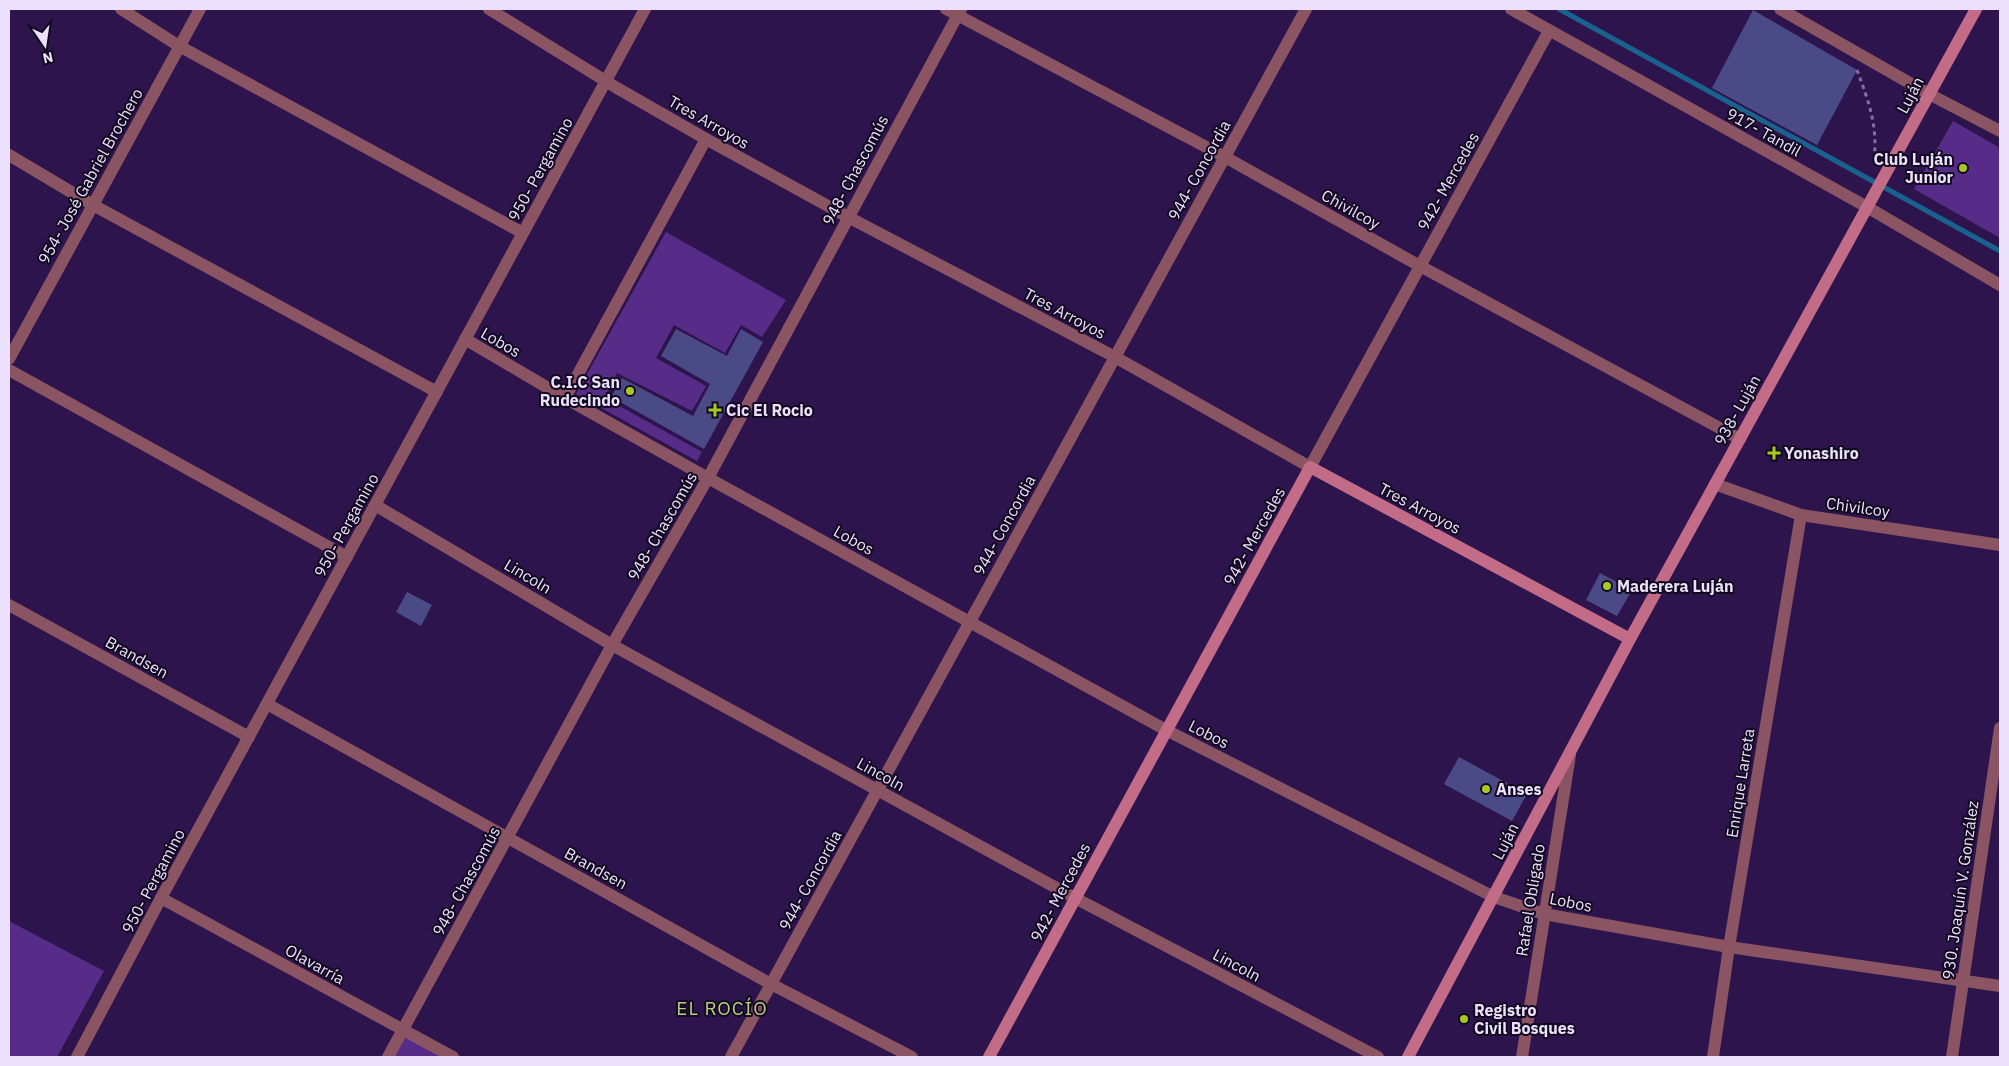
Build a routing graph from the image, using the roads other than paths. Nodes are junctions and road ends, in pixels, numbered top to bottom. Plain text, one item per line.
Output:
1 (121, 9) edge
2 (200, 9) edge
3 (489, 9) edge
4 (645, 9) edge
5 (946, 9) edge
6 (1306, 9) edge
7 (1511, 9) edge
8 (1780, 9) edge
9 (1976, 9) edge
10 (959, 12) edge
11 (1549, 31) junction
12 (180, 46) junction
13 (606, 81) junction
14 (1929, 94) junction
15 (2000, 132) edge
16 (706, 140) junction
17 (9, 155) edge
18 (1225, 157) junction
19 (1870, 202) junction
20 (93, 205) junction
21 (848, 217) junction
22 (523, 234) junction
23 (1420, 266) junction
24 (2000, 285) edge
25 (465, 339) junction
26 (1115, 357) junction
27 (9, 359) edge
28 (9, 370) edge
29 (437, 392) junction
30 (565, 398) junction
31 (1740, 439) junction
32 (1310, 467) junction
33 (708, 478) junction
34 (1715, 484) junction
35 (375, 505) junction
36 (1801, 515) junction
37 (2000, 544) edge
38 (347, 557) junction
39 (9, 605) edge
40 (970, 622) junction
41 (1630, 639) junction
42 (612, 645) junction
43 (267, 704) junction
44 (2000, 728) edge
45 (1166, 730) junction
46 (249, 737) junction
47 (1571, 748) junction
48 (878, 790) junction
49 (508, 838) junction
50 (1494, 897) junction
51 (161, 898) junction
52 (1075, 898) junction
53 (1544, 914) junction
54 (1729, 947) junction
55 (1963, 982) junction
56 (771, 984) junction
57 (2000, 986) edge
58 (403, 1030) junction
59 (77, 1057) edge
60 (388, 1057) edge
61 (453, 1057) edge
62 (731, 1057) edge
63 (912, 1057) edge
64 (989, 1057) edge
65 (1378, 1057) edge
66 (1408, 1057) edge
67 (1522, 1057) edge
68 (1713, 1057) edge
69 (1952, 1057) edge

1 - 12 street
2 - 12 street, 954- José Gabriel Brochero
3 - 13 street, Tres Arroyos
4 - 13 street, 950- Pergamino
5 - 10 street, Chivilcoy
6 - 18 street, 944- Concordia
7 - 11 street, 917- Tandil
8 - 14 street
9 - 14 main road, Luján
10 - 18 street, Chivilcoy
10 - 21 street, 948- Chascomús
11 - 19 street, 917- Tandil
11 - 23 street, 942- Mercedes
12 - 20 street, 954- José Gabriel Brochero
12 - 22 street
13 - 16 street, Tres Arroyos
13 - 22 street, 950- Pergamino
14 - 15 street
14 - 19 main road, Luján
16 - 21 street, Tres Arroyos
16 - 30 street
17 - 20 street
18 - 23 street, Chivilcoy
18 - 26 street, 944- Concordia
19 - 24 street, 917- Tandil
19 - 31 main road, 938- Luján
20 - 27 street, 954- José Gabriel Brochero
20 - 29 street
21 - 26 street, Tres Arroyos
21 - 33 street, 948- Chascomús
22 - 25 street, 950- Pergamino
23 - 31 street, Chivilcoy
23 - 32 street, 942- Mercedes
25 - 29 street, 950- Pergamino
25 - 30 street, Lobos
26 - 32 street, Tres Arroyos
26 - 40 street, 944- Concordia
28 - 38 street
29 - 35 street, 950- Pergamino
30 - 33 street, Lobos
31 - 34 main road, 938- Luján
32 - 41 main road, Tres Arroyos
32 - 45 main road, 942- Mercedes
33 - 40 street, Lobos
33 - 42 street, 948- Chascomús
34 - 36 street, Chivilcoy
34 - 41 main road, 938- Luján
35 - 38 street, 950- Pergamino
35 - 42 street, Lincoln
36 - 37 street, Chivilcoy
36 - 54 street, Enrique Larreta
38 - 43 street, 950- Pergamino
39 - 46 street, Brandsen
40 - 45 street, Lobos
40 - 48 street, 944- Concordia
41 - 47 main road, Luján
42 - 48 street, Lincoln
42 - 49 street, 948- Chascomús
43 - 46 street, 950- Pergamino
43 - 49 street, Brandsen
44 - 55 street, 930. Joaquín V. González
45 - 50 street, Lobos
45 - 52 main road, 942- Mercedes
46 - 51 street, 950- Pergamino
47 - 50 main road, Luján
47 - 53 street, Rafael Obligado
48 - 52 street, Lincoln
48 - 56 street, 944- Concordia
49 - 56 street, Brandsen
49 - 58 street, 948- Chascomús
50 - 53 street, Lobos
50 - 66 main road, Luján
51 - 58 street, Olavarría
51 - 59 street, 950- Pergamino
52 - 64 main road, 942- Mercedes
52 - 65 street, Lincoln
53 - 54 street, Lobos
53 - 67 street, Rafael Obligado
54 - 55 street, Lobos
54 - 68 street, Enrique Larreta
55 - 57 street, Lobos
55 - 69 street, 930. Joaquín V. González
56 - 62 street, 944- Concordia
56 - 63 street, Brandsen
58 - 60 street, 948- Chascomús
58 - 61 street, Olavarría

